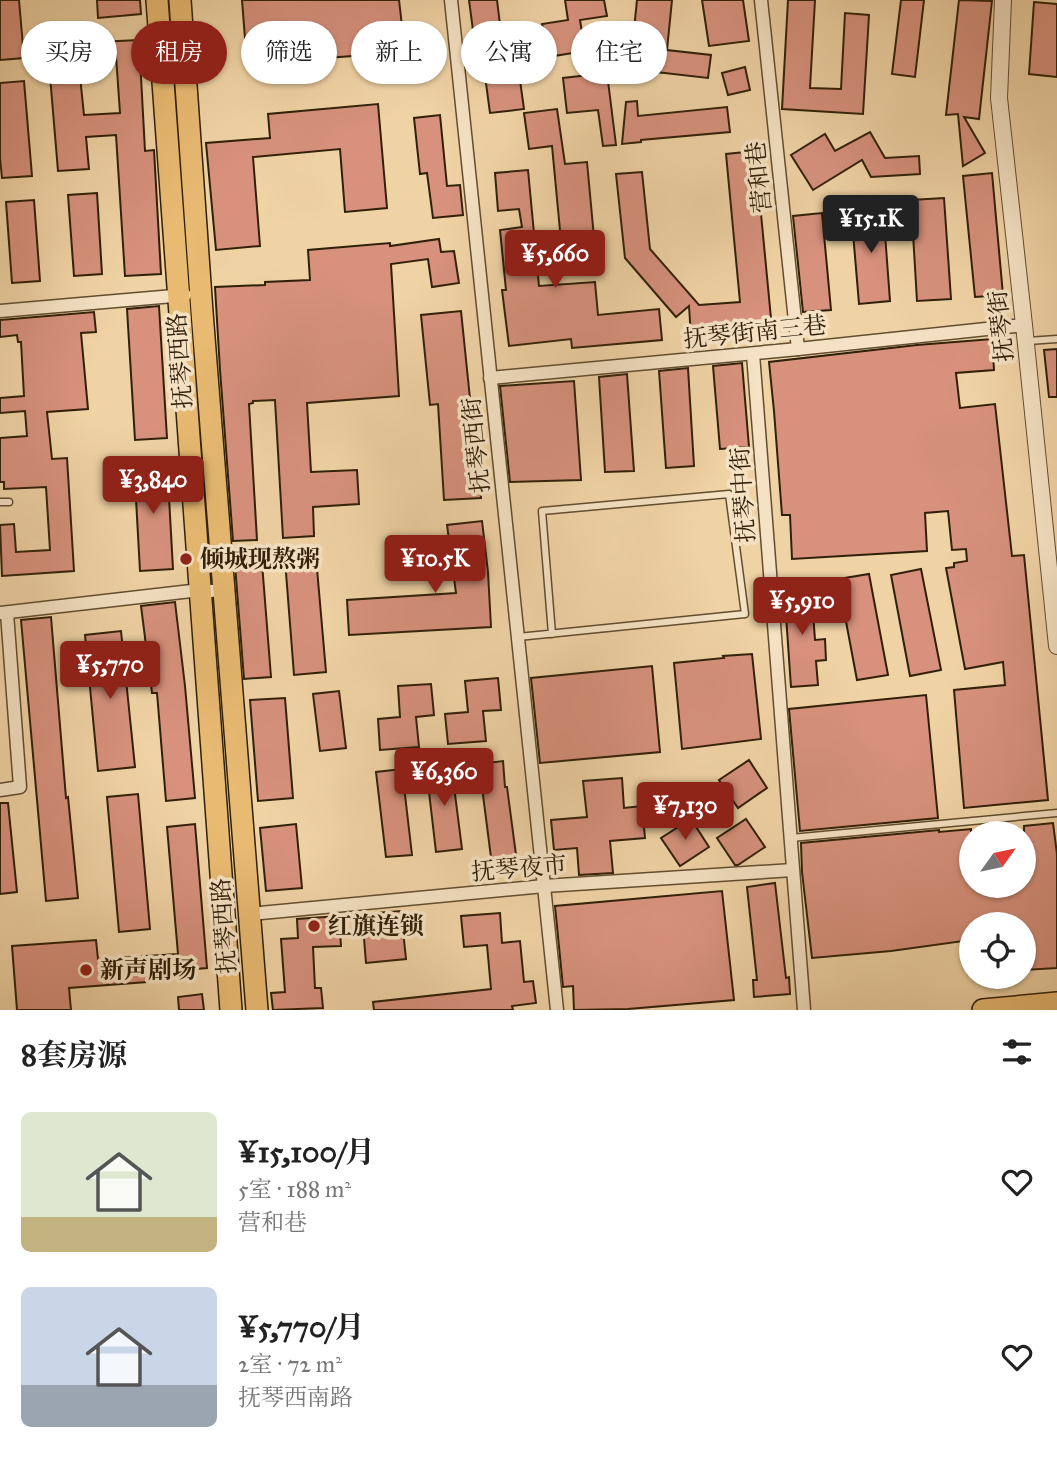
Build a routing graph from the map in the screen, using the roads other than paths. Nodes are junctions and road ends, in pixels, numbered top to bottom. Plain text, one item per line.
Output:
1 (157, 0) edge
2 (180, 0) edge
3 (451, 0) edge
4 (761, 0) edge
5 (1003, 0) edge
6 (185, 295) junction
7 (0, 311) edge
8 (1025, 333) junction
9 (1057, 339) edge
10 (798, 349) junction
11 (753, 354) junction
12 (490, 378) junction
13 (0, 502) edge
14 (9, 502) dead end
15 (206, 591) junction
16 (4, 613) edge
17 (552, 634) junction
18 (517, 637) junction
19 (1057, 646) edge
20 (0, 790) edge
21 (1057, 813) edge
22 (790, 838) junction
23 (793, 870) junction
24 (544, 886) junction
25 (250, 914) junction
26 (1057, 1003) edge
27 (231, 1010) edge
28 (257, 1010) edge
29 (557, 1010) edge
30 (804, 1010) edge
31 (983, 1010) edge

1 - 6 main road, 抚琴西路
2 - 25 main road, 抚琴西路
3 - 12 street, 抚琴西街
4 - 10 street, 营和巷
5 - 8 street, 抚琴街
6 - 7 street
6 - 15 main road, 抚琴西路
8 - 9 lane
8 - 10 street, 抚琴街南三巷
8 - 19 street, 抚琴街
10 - 11 street, 抚琴街南三巷
11 - 12 street, 抚琴街南三巷
11 - 22 street, 抚琴中街
12 - 18 street, 抚琴西街
13 - 14 lane
15 - 16 street
15 - 27 main road, 抚琴西路
16 - 20 street
17 - 17 lane
17 - 18 lane
18 - 24 street, 抚琴西街
21 - 22 lane
22 - 23 street, 抚琴中街
23 - 24 street, 抚琴夜市
23 - 30 street, 抚琴中街
24 - 25 street, 抚琴夜市
24 - 29 street, 抚琴西街
25 - 28 main road, 抚琴西路
26 - 31 main road

